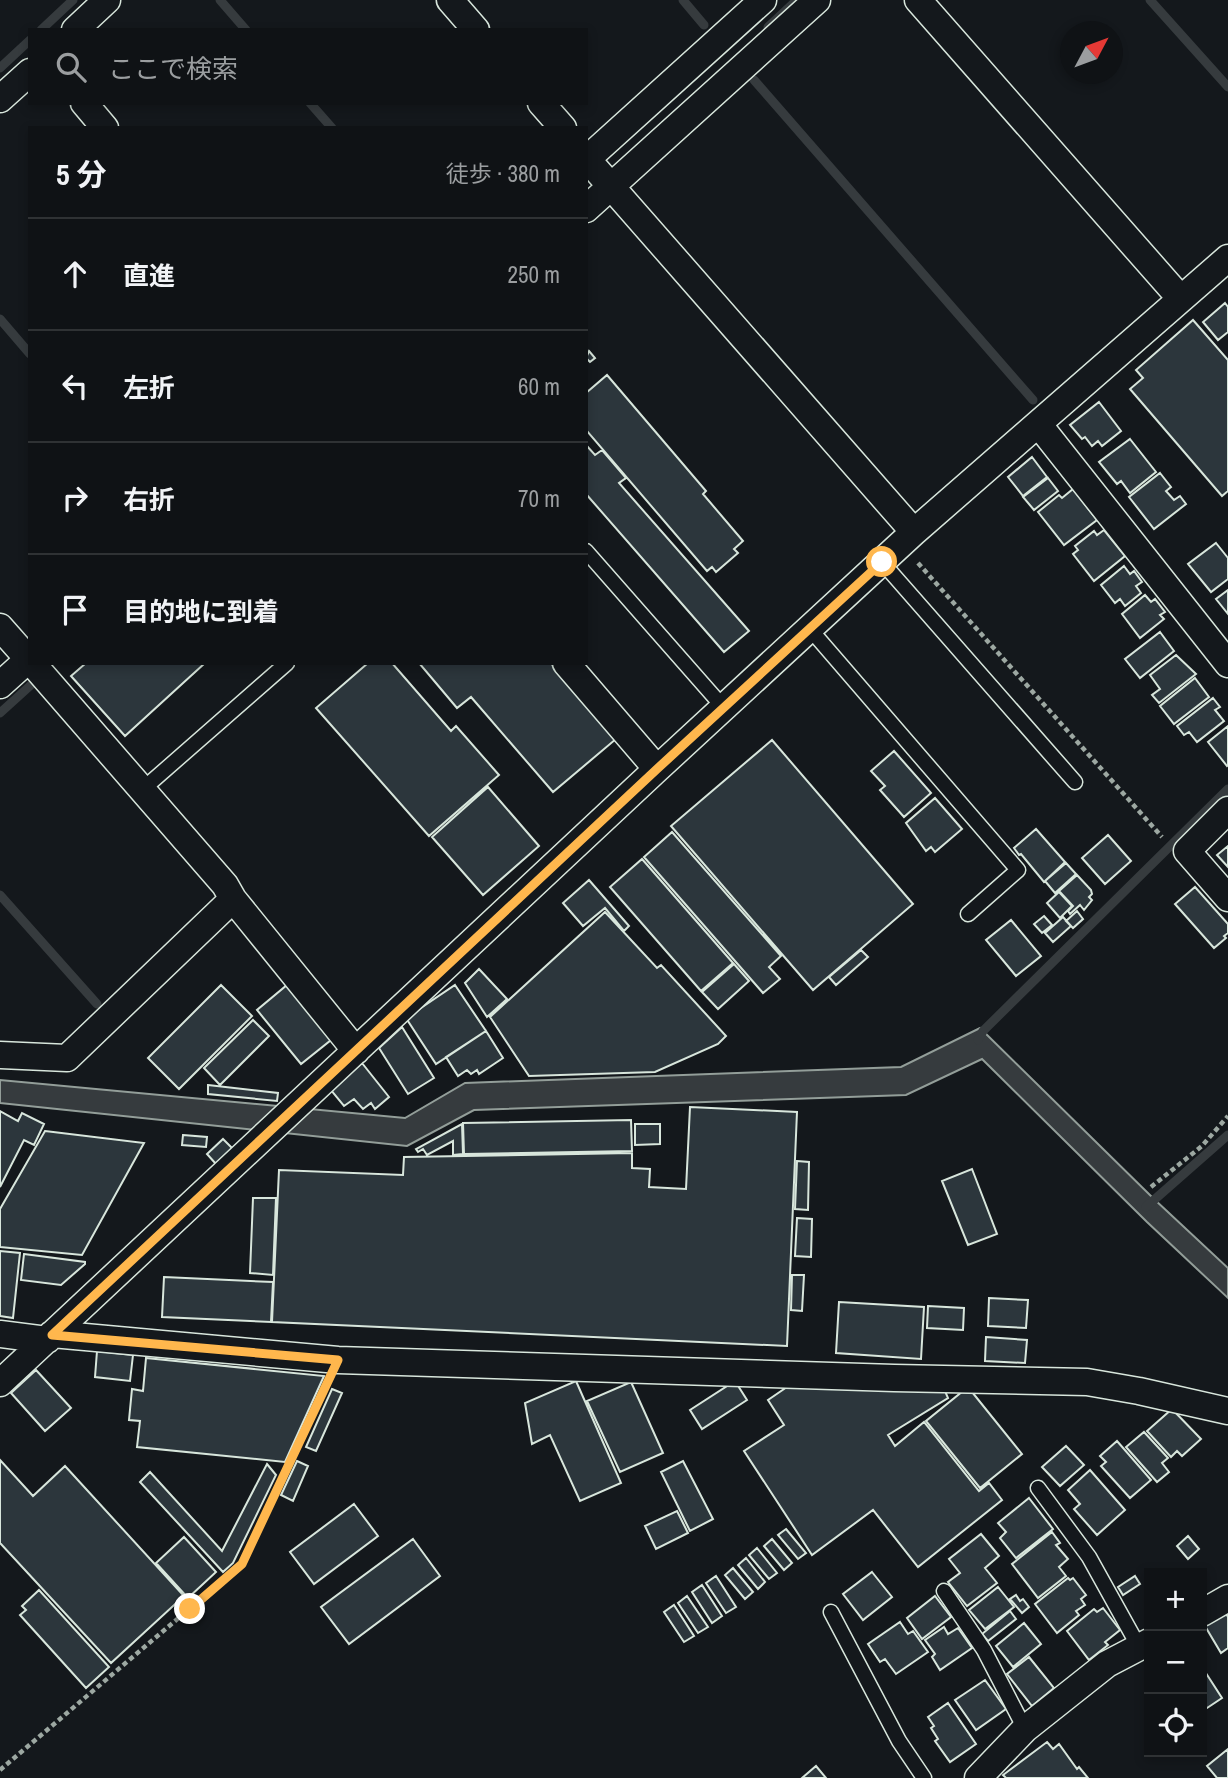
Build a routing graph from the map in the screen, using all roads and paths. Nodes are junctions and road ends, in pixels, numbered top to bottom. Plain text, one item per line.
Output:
1 (107, 0) edge
2 (450, 0) edge
3 (763, 0) edge
4 (817, 0) edge
5 (918, 0) edge
6 (77, 28) edge
7 (474, 28) edge
8 (28, 74) edge
9 (0, 99) edge
10 (86, 105) edge
11 (543, 105) edge
12 (103, 126) edge
13 (561, 126) edge
14 (588, 157) edge
15 (588, 159) edge
16 (611, 186) junction
17 (588, 207) edge
18 (1228, 258) edge
19 (1181, 299) junction
20 (1039, 425) junction
21 (908, 538) junction
22 (588, 553) edge
23 (882, 562) junction
24 (0, 627) edge
25 (810, 628) junction
26 (28, 658) edge
27 (28, 662) edge
28 (1228, 664) edge
29 (34, 665) edge
30 (285, 665) edge
31 (568, 665) edge
32 (0, 685) edge
33 (724, 708) junction
34 (657, 769) junction
35 (1075, 782) dead end
36 (142, 790) junction
37 (1228, 810) edge
38 (1162, 837) dead end
39 (1228, 898) edge
40 (233, 900) junction
41 (968, 914) dead end
42 (356, 1051) junction
43 (0, 1055) edge
44 (1228, 1116) edge
45 (1151, 1187) dead end
46 (0, 1334) edge
47 (50, 1337) junction
48 (338, 1360) junction
49 (0, 1383) edge
50 (1228, 1411) edge
51 (1038, 1488) dead end
52 (944, 1591) dead end
53 (1228, 1598) edge
54 (1207, 1610) edge
55 (831, 1612) dead end
56 (1144, 1644) edge
57 (1025, 1729) junction
58 (0, 1770) edge
59 (924, 1778) edge
60 (978, 1778) edge

1 - 6 street
2 - 7 street
3 - 14 street
4 - 16 street
5 - 19 street
8 - 9 street
10 - 12 street
11 - 13 street
15 - 16 street
16 - 17 street
16 - 21 street
18 - 19 street
19 - 20 street
20 - 21 street
20 - 28 street
21 - 23 street
21 - 38 path
22 - 33 lane
23 - 25 street
23 - 35 lane
24 - 26 street
25 - 33 street
25 - 41 lane
27 - 32 street
29 - 36 street
30 - 36 lane
31 - 34 street
33 - 34 street
34 - 42 street
36 - 40 street
37 - 39 street
40 - 42 street
40 - 43 street
42 - 47 street
44 - 45 path
46 - 47 street
47 - 48 street
47 - 49 street
48 - 50 street
48 - 58 path
51 - 56 lane
52 - 57 lane
53 - 54 street
55 - 59 lane
56 - 57 street
57 - 60 street

